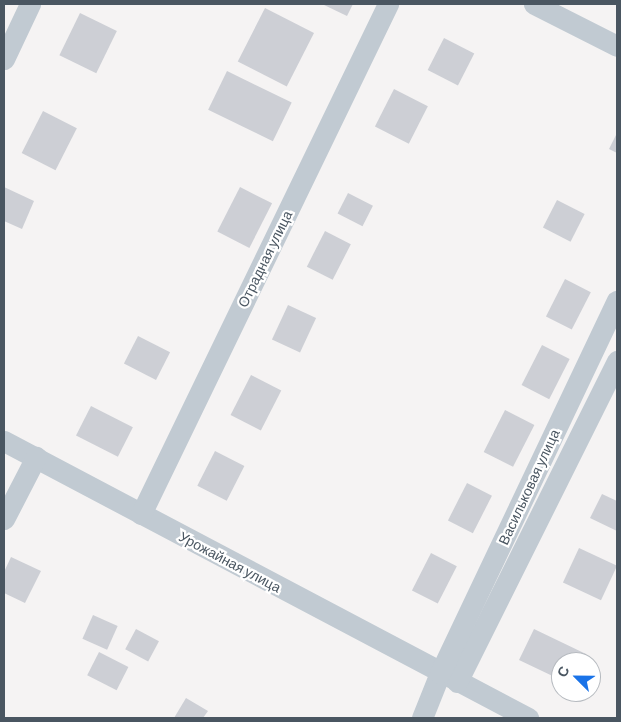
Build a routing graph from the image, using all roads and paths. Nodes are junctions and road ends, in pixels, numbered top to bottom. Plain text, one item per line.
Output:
1 (30, 4) edge
2 (388, 4) edge
3 (534, 4) edge
4 (617, 46) edge
5 (4, 59) edge
6 (617, 301) edge
7 (617, 361) edge
8 (4, 441) edge
9 (36, 457) junction
10 (142, 514) junction
11 (4, 519) edge
12 (448, 678) junction
13 (422, 718) edge
14 (528, 718) edge

1 - 5 street
2 - 10 street, Отрадная улица
3 - 4 street
6 - 12 street, Васильковая улица
7 - 12 street, Васильковая улица
8 - 9 street, Урожайная улица
9 - 10 street, Урожайная улица
9 - 11 street
10 - 12 street, Урожайная улица
12 - 13 street
12 - 14 street, Урожайная улица

